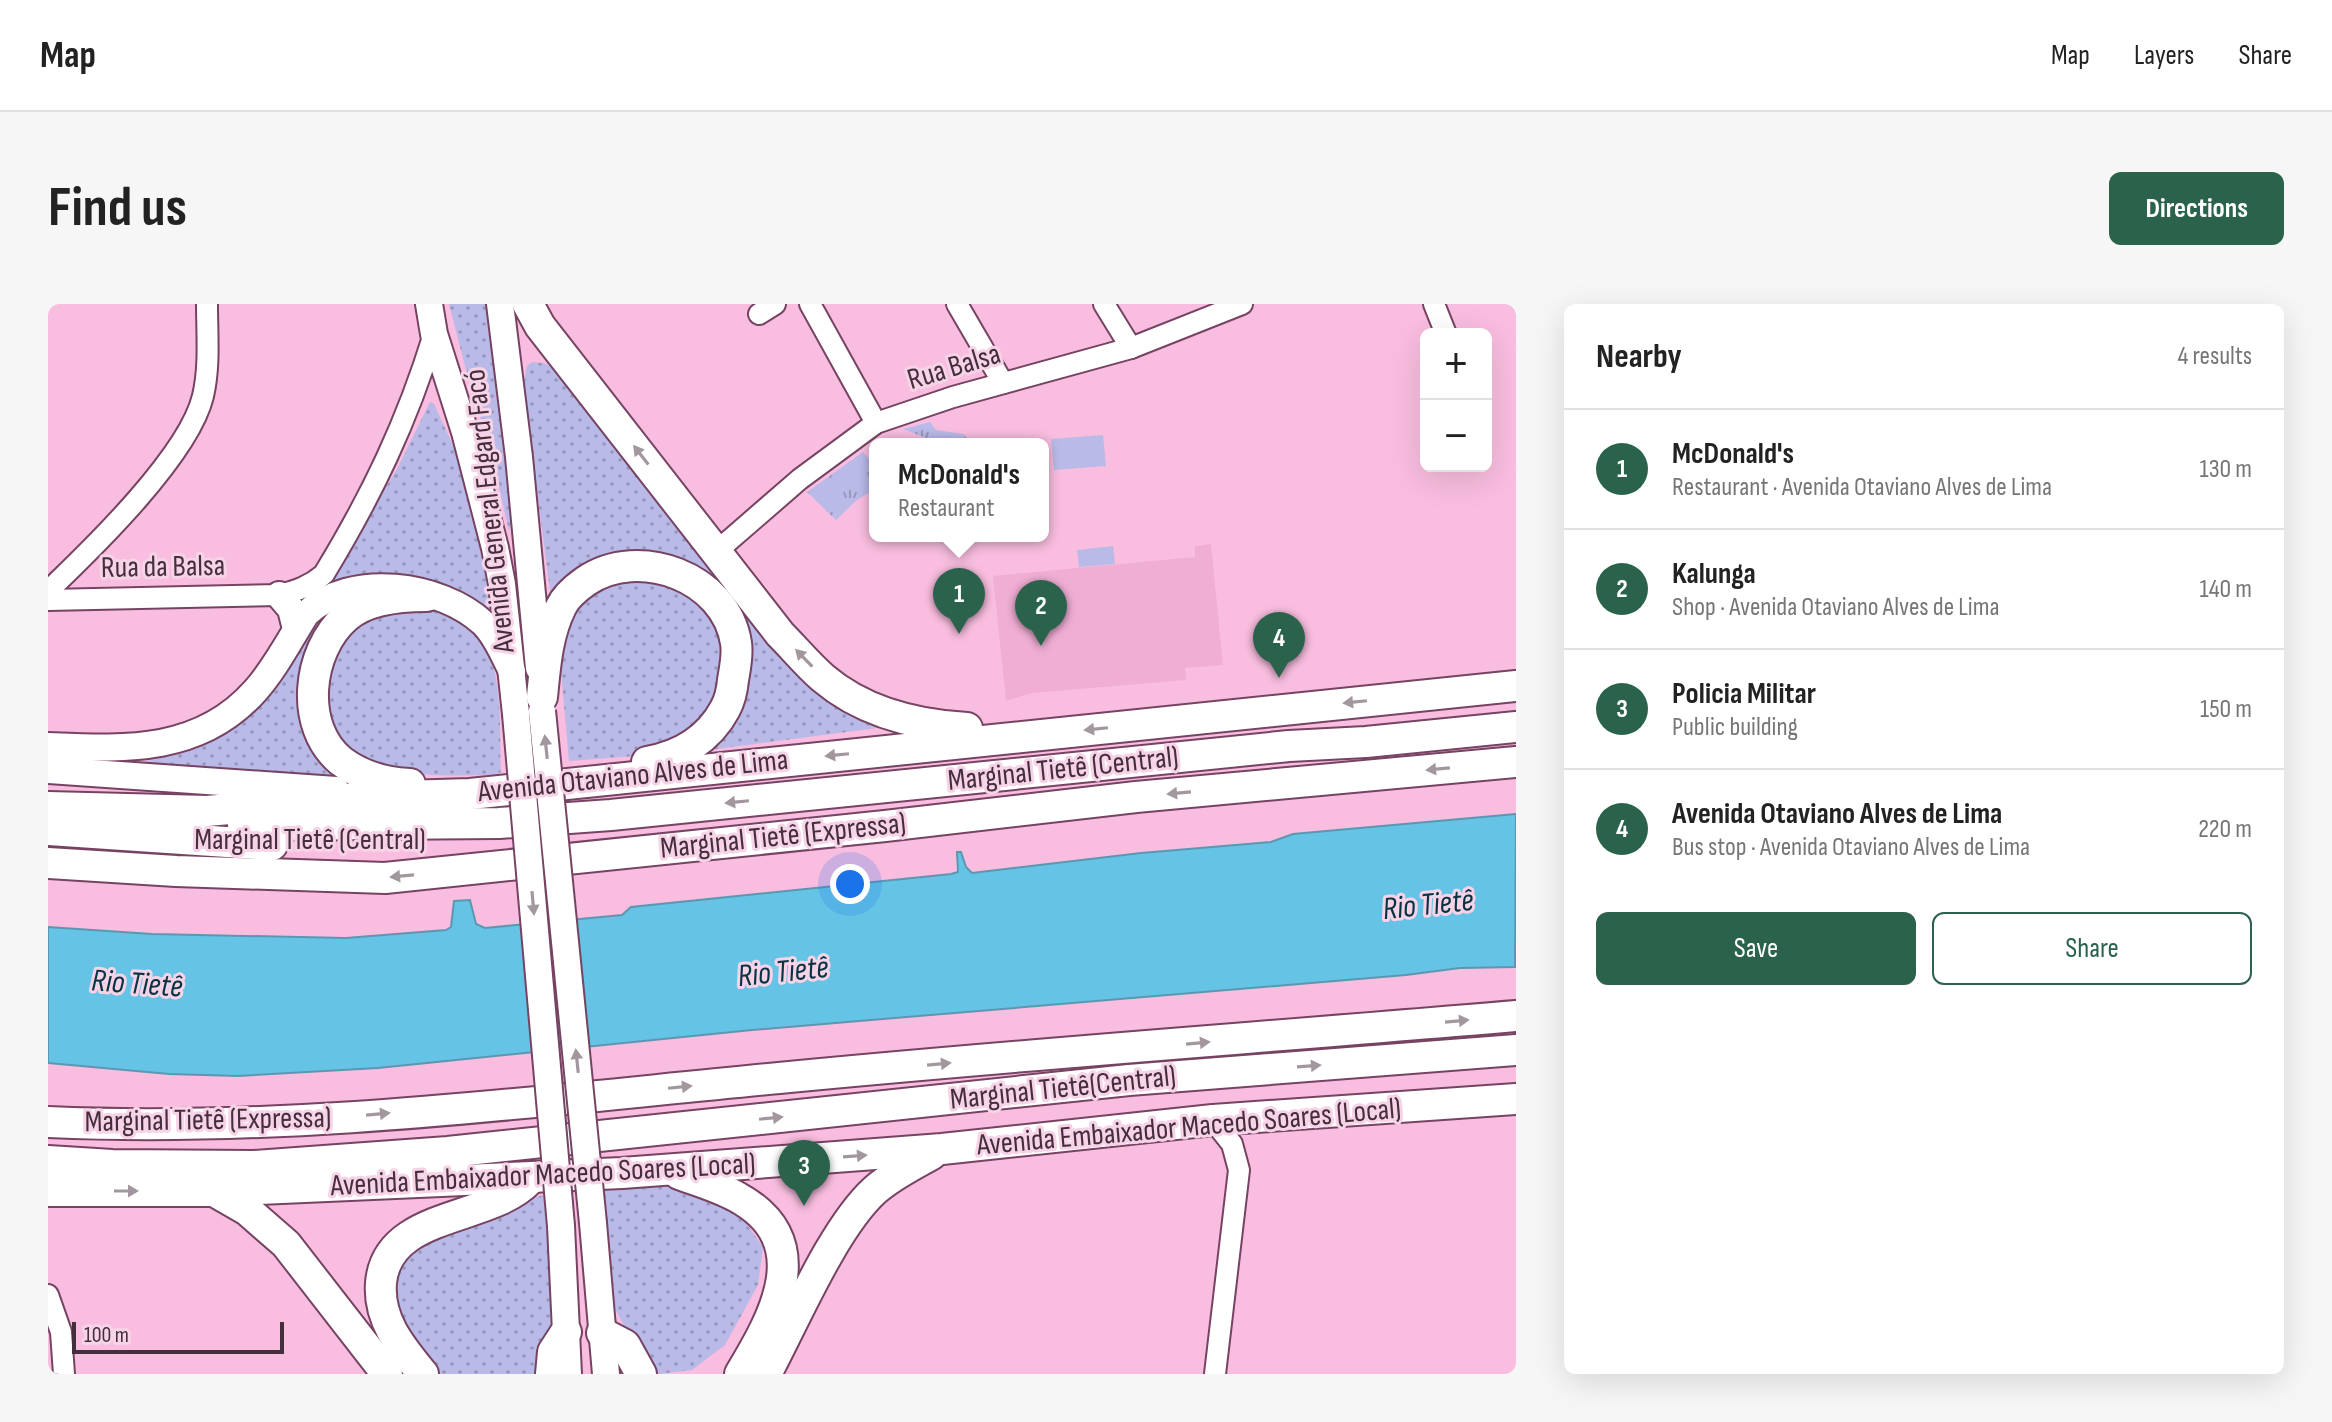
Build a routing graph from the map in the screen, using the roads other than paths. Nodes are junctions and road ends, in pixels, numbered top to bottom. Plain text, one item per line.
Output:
1 (207, 304) edge
2 (429, 304) edge
3 (500, 304) edge
4 (528, 304) edge
5 (810, 304) edge
6 (957, 304) edge
7 (1104, 304) edge
8 (1242, 304) edge
9 (1434, 304) edge
10 (1444, 328) edge
11 (434, 334) junction
12 (1131, 348) junction
13 (1003, 383) junction
14 (876, 423) junction
15 (717, 551) junction
16 (48, 591) edge
17 (279, 595) junction
18 (427, 596) junction
19 (48, 600) edge
20 (296, 629) junction
21 (512, 671) junction
22 (1516, 686) edge
23 (533, 707) junction
24 (1516, 708) edge
25 (1516, 727) edge
26 (1028, 736) junction
27 (48, 746) edge
28 (1289, 746) junction
29 (1516, 762) edge
30 (48, 770) edge
31 (618, 777) junction
32 (470, 794) junction
33 (370, 797) junction
34 (48, 807) edge
35 (96, 810) junction
36 (611, 815) junction
37 (571, 826) joint
38 (48, 830) edge
39 (48, 863) edge
40 (1516, 1016) edge
41 (1516, 1050) edge
42 (1516, 1099) edge
43 (1213, 1120) junction
44 (48, 1122) edge
45 (210, 1124) junction
46 (48, 1141) edge
47 (942, 1149) junction
48 (48, 1161) edge
49 (112, 1165) junction
50 (48, 1170) edge
51 (665, 1170) junction
52 (530, 1179) junction
53 (48, 1191) edge
54 (214, 1191) junction
55 (48, 1295) edge
56 (566, 1332) junction
57 (602, 1333) junction
58 (64, 1374) edge
59 (387, 1374) edge
60 (423, 1374) edge
61 (551, 1374) edge
62 (568, 1374) edge
63 (606, 1374) edge
64 (641, 1374) edge
65 (740, 1374) edge
66 (766, 1374) edge
67 (1215, 1374) edge

1 - 16 street
2 - 11 main road, Avenida General Edgard Facó
3 - 23 main road, Avenida General Edgard Facó
15 -> 4 highway
5 - 14 street
6 - 13 street
7 - 12 street
8 - 12 street, Rua Balsa
9 - 10 street
11 - 17 street
11 - 21 main road, Avenida General Edgard Facó
12 - 13 street, Rua Balsa
13 - 14 street, Rua Balsa
14 - 15 street, Rua Balsa
26 -> 15 highway
17 - 19 street, Rua da Balsa
17 - 20 main road
18 - 20 main road
18 - 21 main road
18 - 32 highway
20 - 27 main road
21 - 23 main road, Avenida General Edgard Facó
22 -> 26 highway, Avenida Otaviano Alves de Lima
23 - 31 highway
23 -> 56 main road, bridge
57 -> 23 main road, bridge
24 - 28 highway
25 - 28 highway, Marginal Tietê (Central)
26 -> 31 highway, Avenida Otaviano Alves de Lima
28 -> 36 highway, Marginal Tietê (Central)
29 -> 39 highway, Marginal Tietê (Expressa)
30 - 33 main road, Avenida Otaviano Alves de Lima
31 - 32 highway, Avenida Otaviano Alves de Lima
32 - 33 highway, Avenida Otaviano Alves de Lima
33 - 35 highway, Avenida Otaviano Alves de Lima
34 - 35 highway, Avenida Otaviano Alves de Lima
35 - 36 highway
36 - 37 highway, Avenida Otaviano Alves de Lima
37 - 38 highway, Marginal Tietê (Central)
45 -> 40 highway, Marginal Tietê (Expressa)
49 -> 41 highway, Marginal Tietê(Central)
42 - 43 highway, Avenida Embaixador Macedo Soares (Local)
43 - 47 highway, Avenida Embaixador Macedo Soares (Local)
43 - 67 street
44 - 45 highway, Marginal Tietê (Expressa)
45 - 46 highway
51 -> 47 highway, Avenida Embaixador Macedo Soares (Local)
47 - 66 highway
48 - 49 highway
49 - 50 highway
51 - 52 highway, Avenida Embaixador Macedo Soares (Local)
51 - 65 highway
52 - 54 highway, Avenida Embaixador Macedo Soares (Local)
52 - 60 highway
53 -> 54 highway, Avenida Embaixador Macedo Soares (Local)
54 - 59 highway
55 - 58 street
56 - 61 highway
56 - 62 main road
57 - 63 main road
57 - 64 highway

